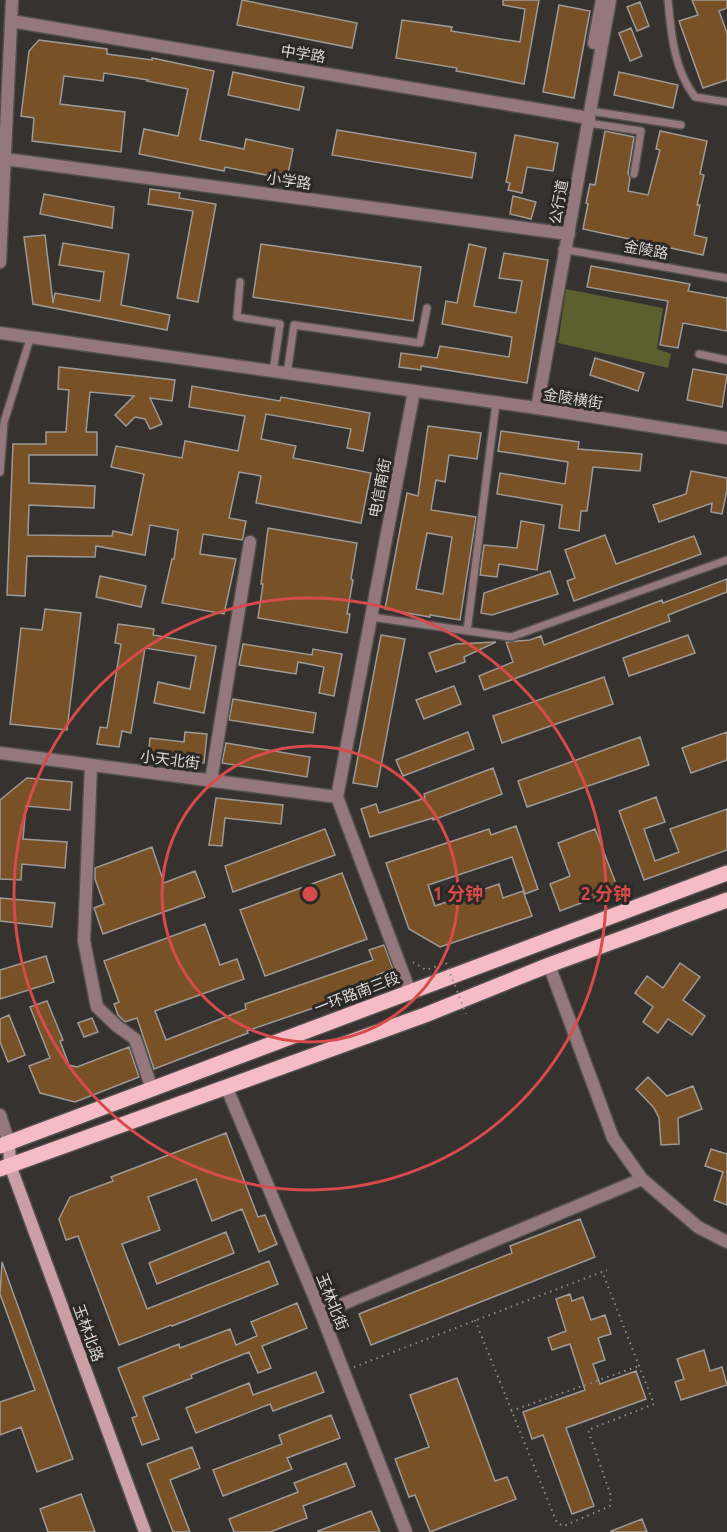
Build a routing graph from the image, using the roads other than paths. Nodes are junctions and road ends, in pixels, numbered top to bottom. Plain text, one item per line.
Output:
1 (12, 0) edge
2 (602, 0) edge
3 (610, 0) edge
4 (668, 0) edge
5 (11, 21) junction
6 (727, 102) edge
7 (587, 117) junction
8 (681, 125) dead end
9 (5, 159) junction
10 (634, 174) dead end
11 (566, 234) junction
12 (563, 249) junction
13 (0, 262) edge
14 (727, 278) edge
15 (240, 282) dead end
16 (427, 308) dead end
17 (280, 324) junction
18 (294, 325) junction
19 (0, 333) edge
20 (30, 339) junction
21 (699, 354) dead end
22 (727, 360) edge
23 (273, 372) junction
24 (287, 374) junction
25 (414, 391) junction
26 (496, 403) junction
27 (534, 408) junction
28 (727, 438) edge
29 (0, 472) edge
30 (250, 542) dead end
31 (727, 560) edge
32 (371, 617) junction
33 (467, 631) junction
34 (0, 753) edge
35 (91, 765) junction
36 (211, 781) junction
37 (337, 797) junction
38 (727, 873) edge
39 (727, 900) edge
40 (549, 965) junction
41 (410, 992) junction
42 (159, 1086) junction
43 (226, 1086) junction
44 (174, 1105) junction
45 (0, 1115) edge
46 (5, 1144) edge
47 (5, 1167) edge
48 (642, 1179) junction
49 (727, 1242) edge
50 (321, 1313) junction
51 (145, 1532) edge
52 (406, 1532) edge

1 - 5 street
2 - 7 street, 公行道
3 - 7 street, 公行道
4 - 6 lane
5 - 7 street, 中学路
5 - 9 street
7 - 8 lane
7 - 10 lane
7 - 11 street, 公行道
9 - 11 street, 小学路
9 - 13 street
11 - 12 street, 公行道
12 - 14 lane, 金陵路
12 - 27 street, 公行道
15 - 17 lane
16 - 18 lane
17 - 18 lane
17 - 23 lane
18 - 24 lane
19 - 20 street
20 - 23 street
20 - 29 lane
21 - 22 lane
23 - 24 street
24 - 25 street
25 - 26 street, 金陵横街
25 - 32 street, 电信南街
26 - 27 street, 金陵横街
26 - 33 lane
27 - 28 street, 金陵横街
30 - 36 street
31 - 33 lane
32 - 33 lane
32 - 37 street, 电信南街
34 - 35 street, 小天北街
35 - 36 street, 小天北街
35 - 42 street
36 - 37 street, 小天北街
37 - 41 street
38 - 41 main road, 一环路南三段
39 - 40 main road
40 - 43 main road
40 - 48 street
41 - 42 main road, 一环路南三段
42 - 44 main road
42 - 46 main road, 一环路南三段
43 - 44 main road
43 - 50 street, 玉林北街
44 - 47 main road
45 - 46 street
46 - 47 main road, 玉林北路
47 - 51 main road, 玉林北路
48 - 49 street
48 - 50 street
50 - 52 street, 玉林北街

